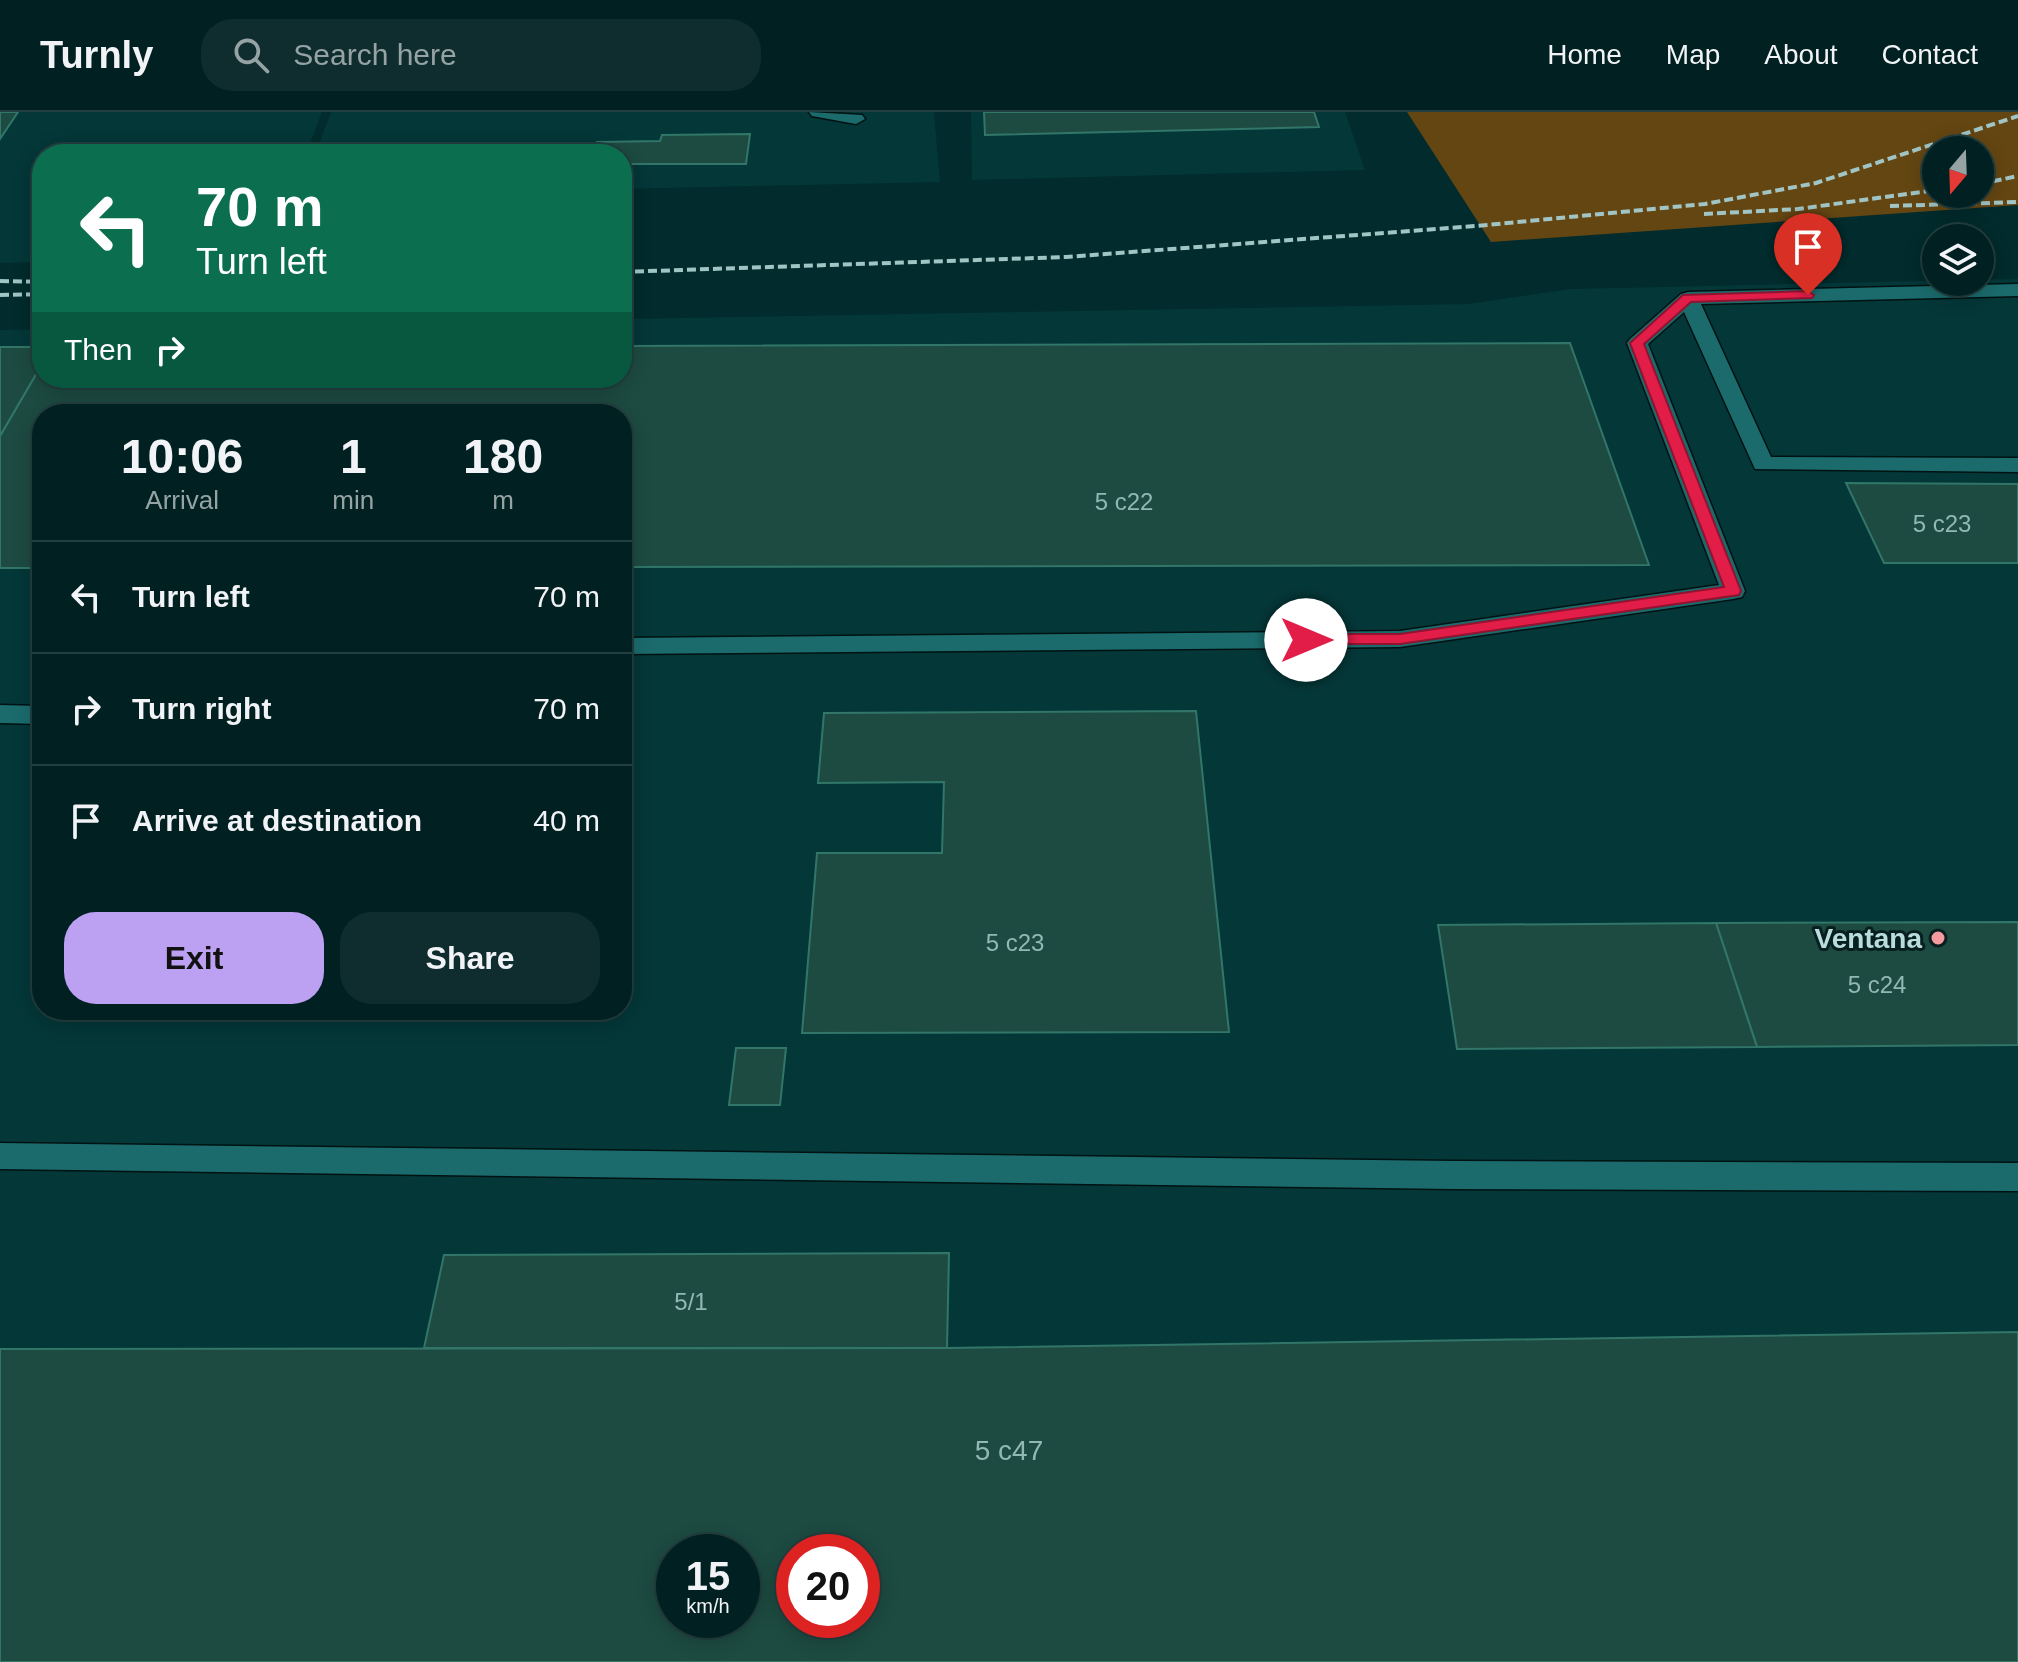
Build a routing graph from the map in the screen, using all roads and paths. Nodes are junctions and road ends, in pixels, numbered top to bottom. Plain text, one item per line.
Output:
1 (818, 112) edge
2 (856, 119) dead end
3 (2018, 290) edge
4 (1688, 298) junction
5 (2018, 465) edge
6 (632, 646) edge
7 (0, 714) edge
8 (32, 715) edge
9 (0, 1156) edge
10 (2018, 1177) edge

1 - 2 lane
3 - 4 lane
4 - 5 lane
4 - 6 lane
7 - 8 lane
9 - 10 lane

